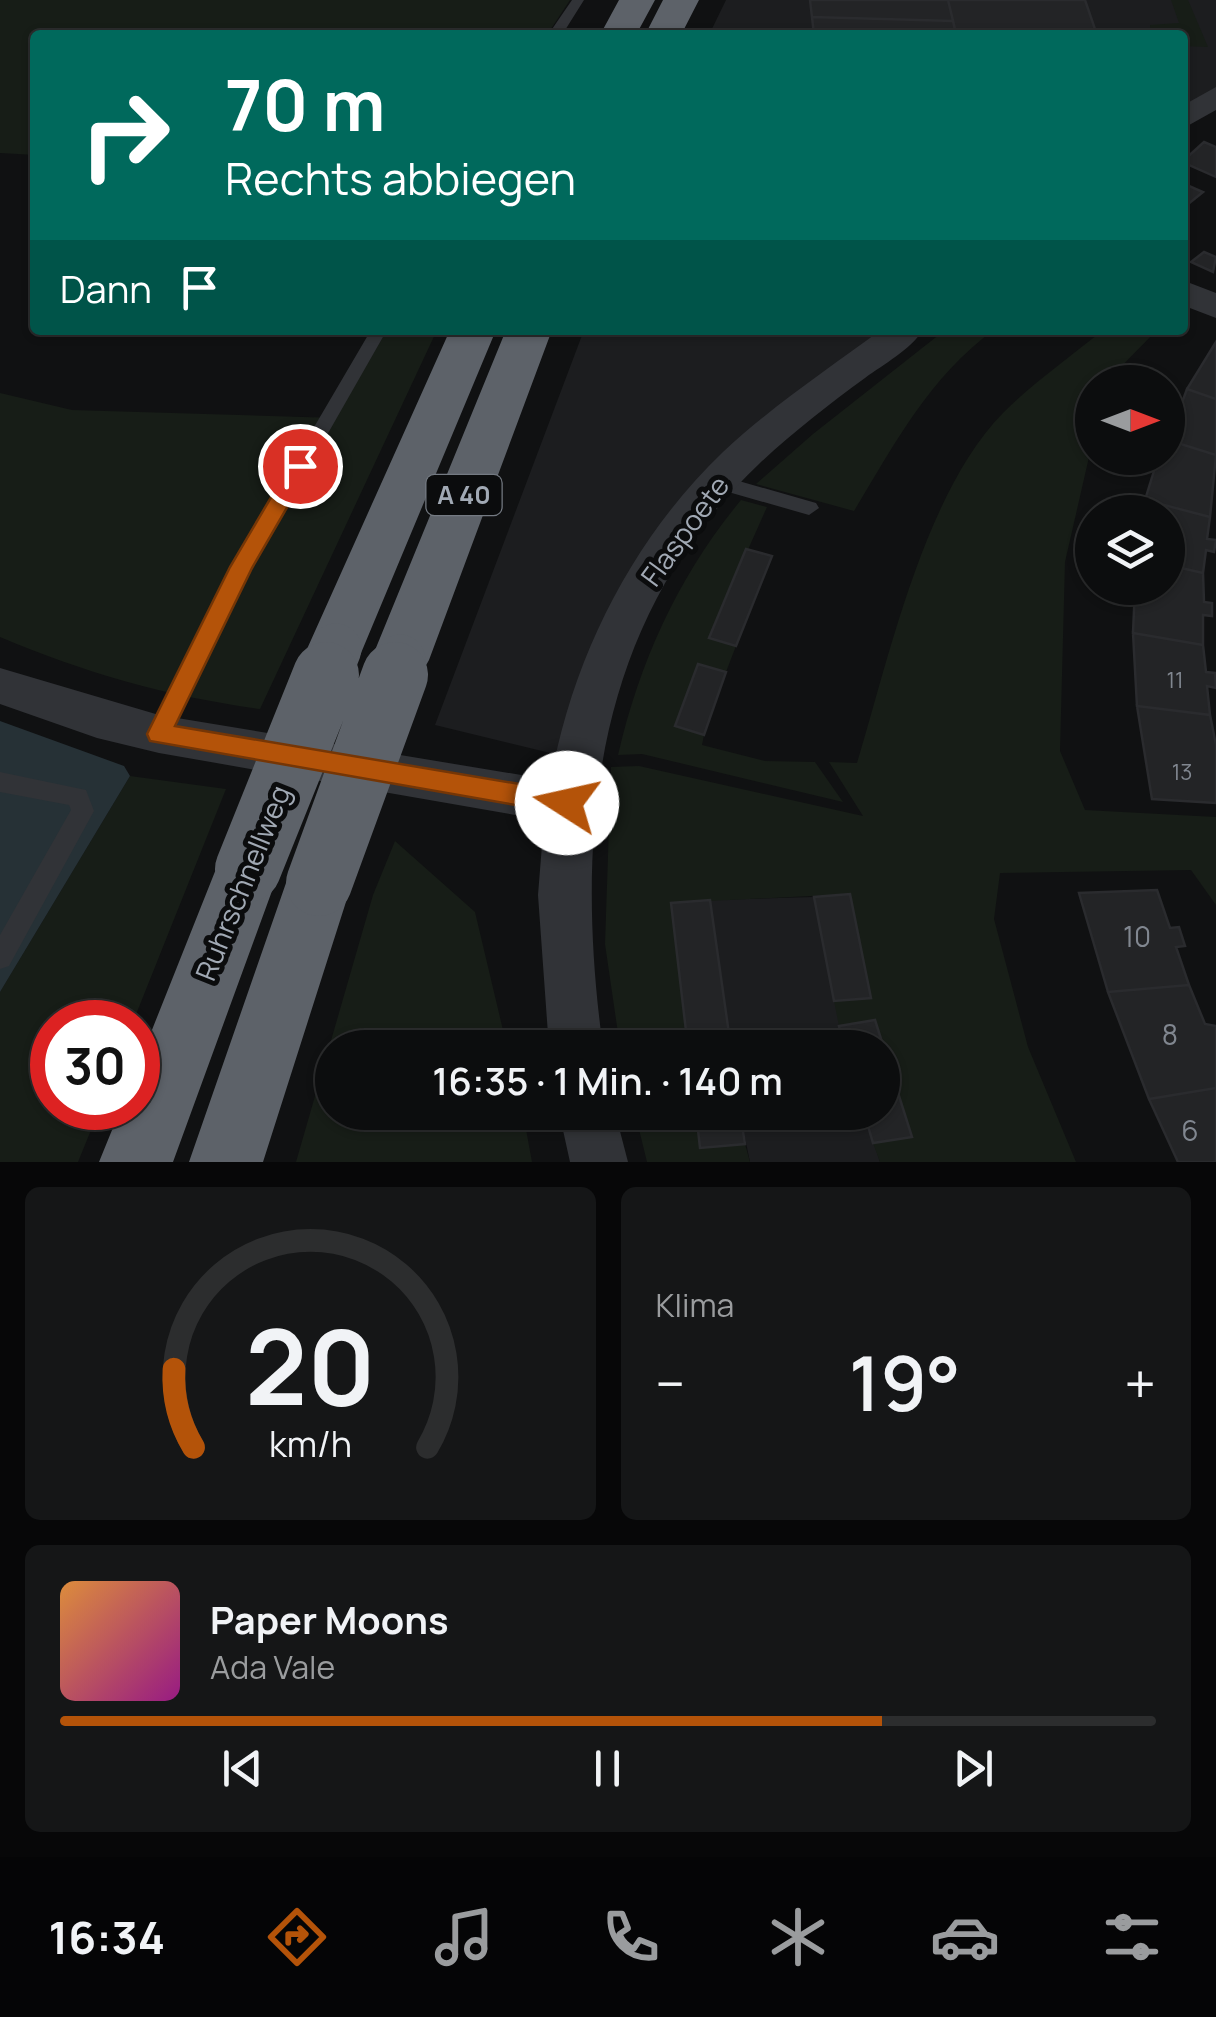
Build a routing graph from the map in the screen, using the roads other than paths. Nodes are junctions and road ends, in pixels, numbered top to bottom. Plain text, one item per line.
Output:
1 (578, 0) edge
2 (638, 0) edge
3 (680, 0) edge
4 (558, 30) edge
5 (621, 30) edge
6 (665, 30) edge
7 (1216, 96) edge
8 (1188, 116) edge
9 (1188, 294) edge
10 (1216, 307) edge
11 (376, 335) edge
12 (471, 335) edge
13 (527, 335) edge
14 (898, 335) edge
15 (718, 482) junction
16 (809, 508) dead end
17 (0, 686) edge
18 (159, 734) junction
19 (0, 782) edge
20 (567, 803) junction
21 (0, 958) edge
22 (574, 1030) edge
23 (591, 1130) edge
24 (136, 1162) edge
25 (226, 1162) edge
26 (599, 1162) edge

1 - 4 lane
2 - 5 highway
3 - 6 highway
7 - 8 street
9 - 10 street
11 - 18 lane
12 - 24 highway, Ruhrschnellweg / A 40, bridge
13 - 25 highway, A 40, bridge
14 - 15 street, Flaspoete
15 - 16 lane
15 - 20 street, Flaspoete
17 - 18 street
18 - 20 street
19 - 21 lane
20 - 22 street, Flaspoete
23 - 26 street

